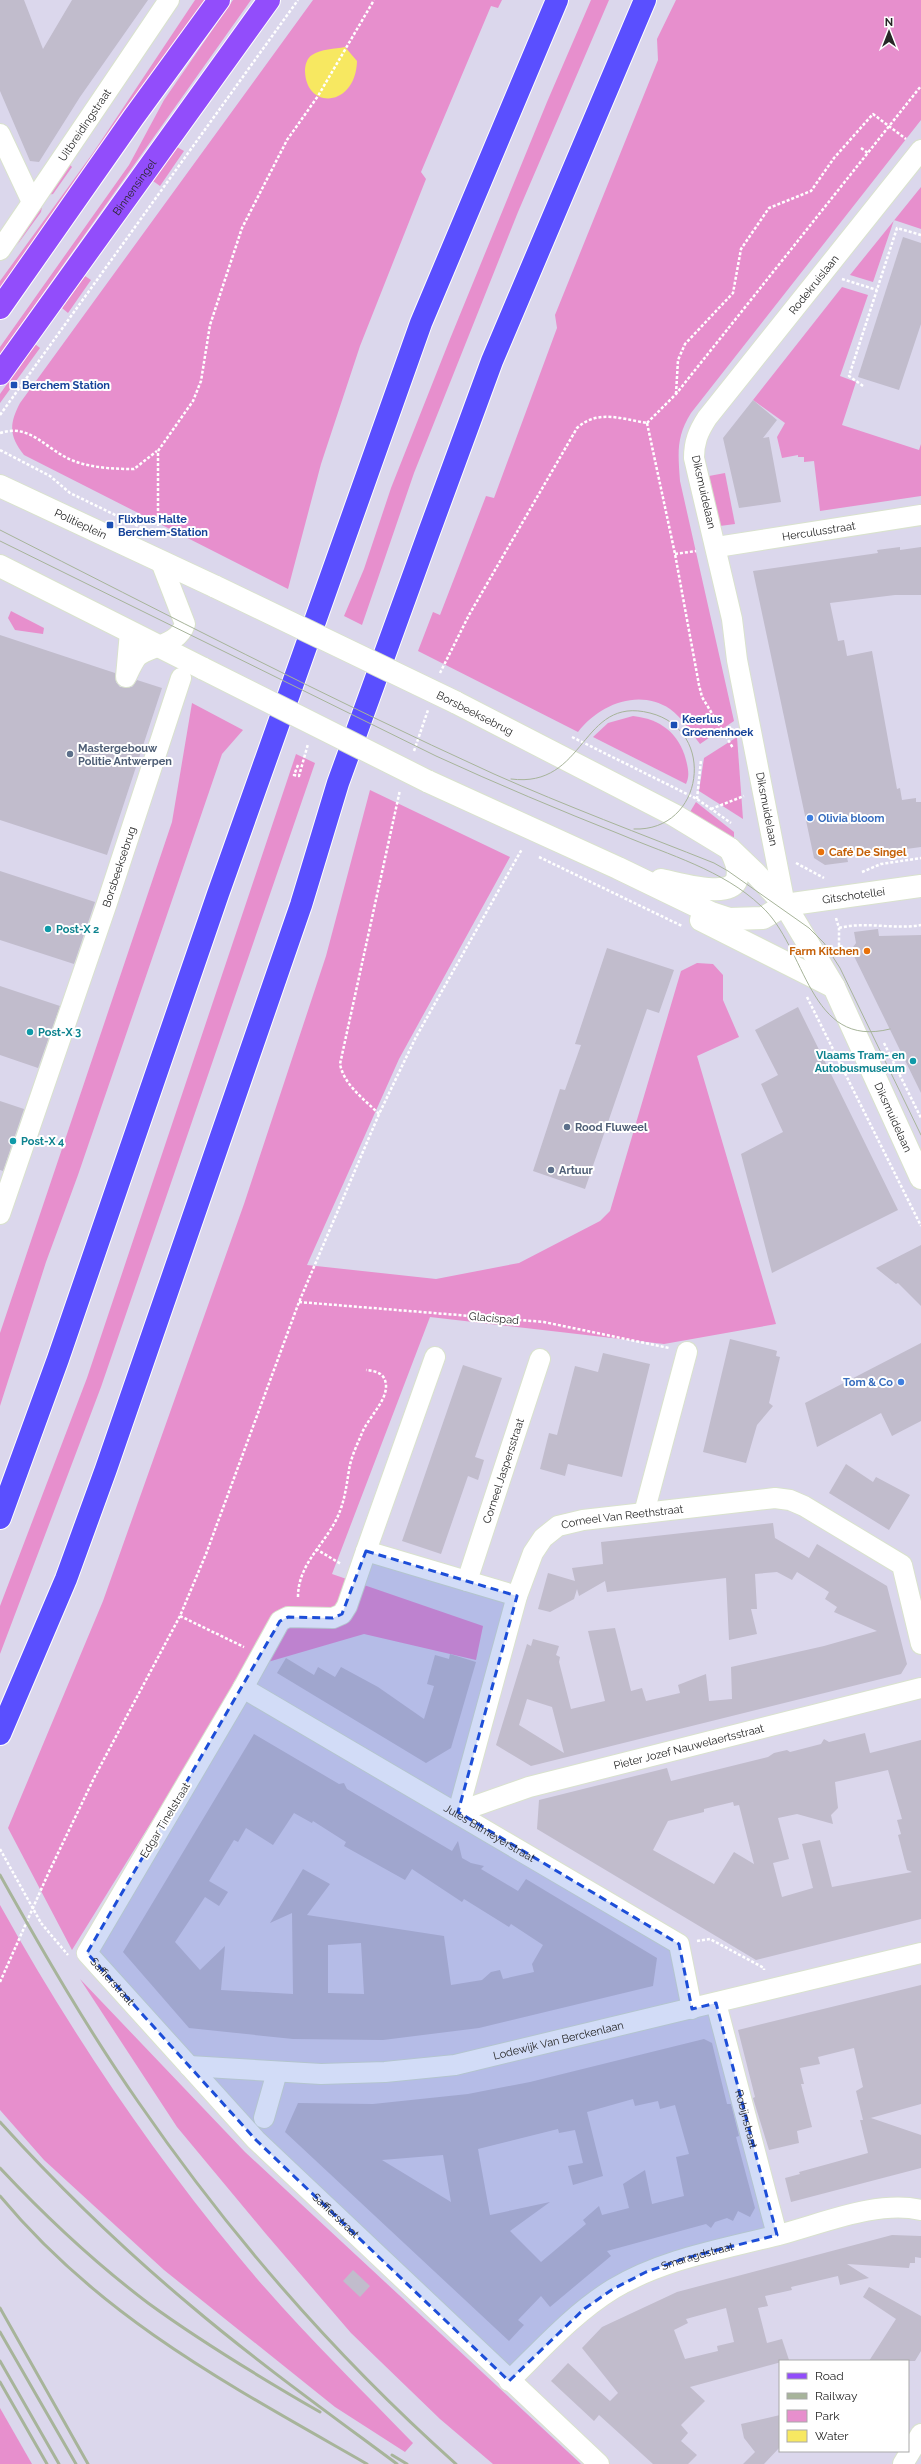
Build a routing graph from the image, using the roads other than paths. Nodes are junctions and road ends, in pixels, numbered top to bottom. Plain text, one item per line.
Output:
1 (169, 0) edge
2 (219, 0) edge
3 (269, 0) edge
4 (557, 0) edge
5 (645, 0) edge
6 (0, 134) edge
7 (921, 150) edge
8 (32, 202) junction
9 (0, 250) edge
10 (0, 308) edge
11 (0, 374) edge
12 (707, 418) joint
13 (0, 486) edge
14 (921, 515) edge
15 (716, 547) junction
16 (161, 562) junction
17 (0, 566) edge
18 (216, 587) joint
19 (130, 632) junction
20 (161, 648) junction
21 (204, 669) junction
22 (181, 678) junction
23 (730, 849) junction
24 (628, 873) junction
25 (921, 886) edge
26 (786, 906) junction
27 (834, 987) junction
28 (921, 1178) edge
29 (0, 1214) edge
30 (687, 1352) road end
31 (435, 1358) dead end
32 (540, 1359) dead end
33 (644, 1513) junction
34 (0, 1518) edge
35 (366, 1551) junction
36 (467, 1581) junction
37 (517, 1596) junction
38 (921, 1644) edge
39 (243, 1688) junction
40 (921, 1688) edge
41 (0, 1734) edge
42 (458, 1812) junction
43 (86, 1953) joint
44 (921, 1953) edge
45 (716, 2003) junction
46 (692, 2009) junction
47 (189, 2066) junction
48 (277, 2072) junction
49 (264, 2118) dead end
50 (921, 2210) edge
51 (777, 2235) junction
52 (509, 2381) junction
53 (921, 2434) edge
54 (599, 2464) edge
55 (902, 2464) edge

1 - 8 street, Uitbreidingstraat
2 - 10 main road
3 - 11 main road, Binnensingel
4 - 34 highway
5 - 41 highway
6 - 8 street
7 - 12 street, Rodekruislaan
8 - 9 street, Uitbreidingstraat
12 - 15 street, Diksmuidelaan
13 - 16 street, Politieplein
14 - 15 street, Herculusstraat
15 - 26 street, Diksmuidelaan
16 - 18 street, Politieplein
16 - 20 street
17 - 19 street
18 - 23 street, Borsbeeksebrug, bridge
19 - 20 street
19 - 20 street
20 - 21 street
20 - 22 street
21 - 22 street
21 - 24 street, bridge
22 - 29 street, Borsbeeksebrug
23 - 24 street
23 - 26 street, Borsbeeksebrug
24 - 26 street
24 - 27 street
25 - 26 street, Gitschotellei
26 - 27 street, Diksmuidelaan
27 - 28 street, Diksmuidelaan
30 - 33 street
31 - 35 street
32 - 36 street, Corneel Jaspersstraat
33 - 37 street, Corneel Van Reethstraat
33 - 38 street, Corneel Van Reethstraat
35 - 36 street
35 - 39 street
36 - 37 street
37 - 42 street, Corneel Van Reethstraat
39 - 42 street, Jules Bilmeyerstraat
39 - 43 street, Edgar Tinelstraat
40 - 42 street, Pieter Jozef Nauwelaertsstraat
42 - 46 street, Jules Bilmeyerstraat
43 - 47 street, Saffierstraat
44 - 45 street, Lodewijk Van Berckenlaan
45 - 46 street, Lodewijk Van Berckenlaan
45 - 51 street, Robijnstraat
46 - 48 street, Lodewijk Van Berckenlaan
47 - 48 street, Lodewijk Van Berckenlaan
47 - 52 street, Saffierstraat
48 - 49 street
50 - 51 street, Smaragdstraat
51 - 52 street, Smaragdstraat
52 - 54 street, Saffierstraat
53 - 55 street

